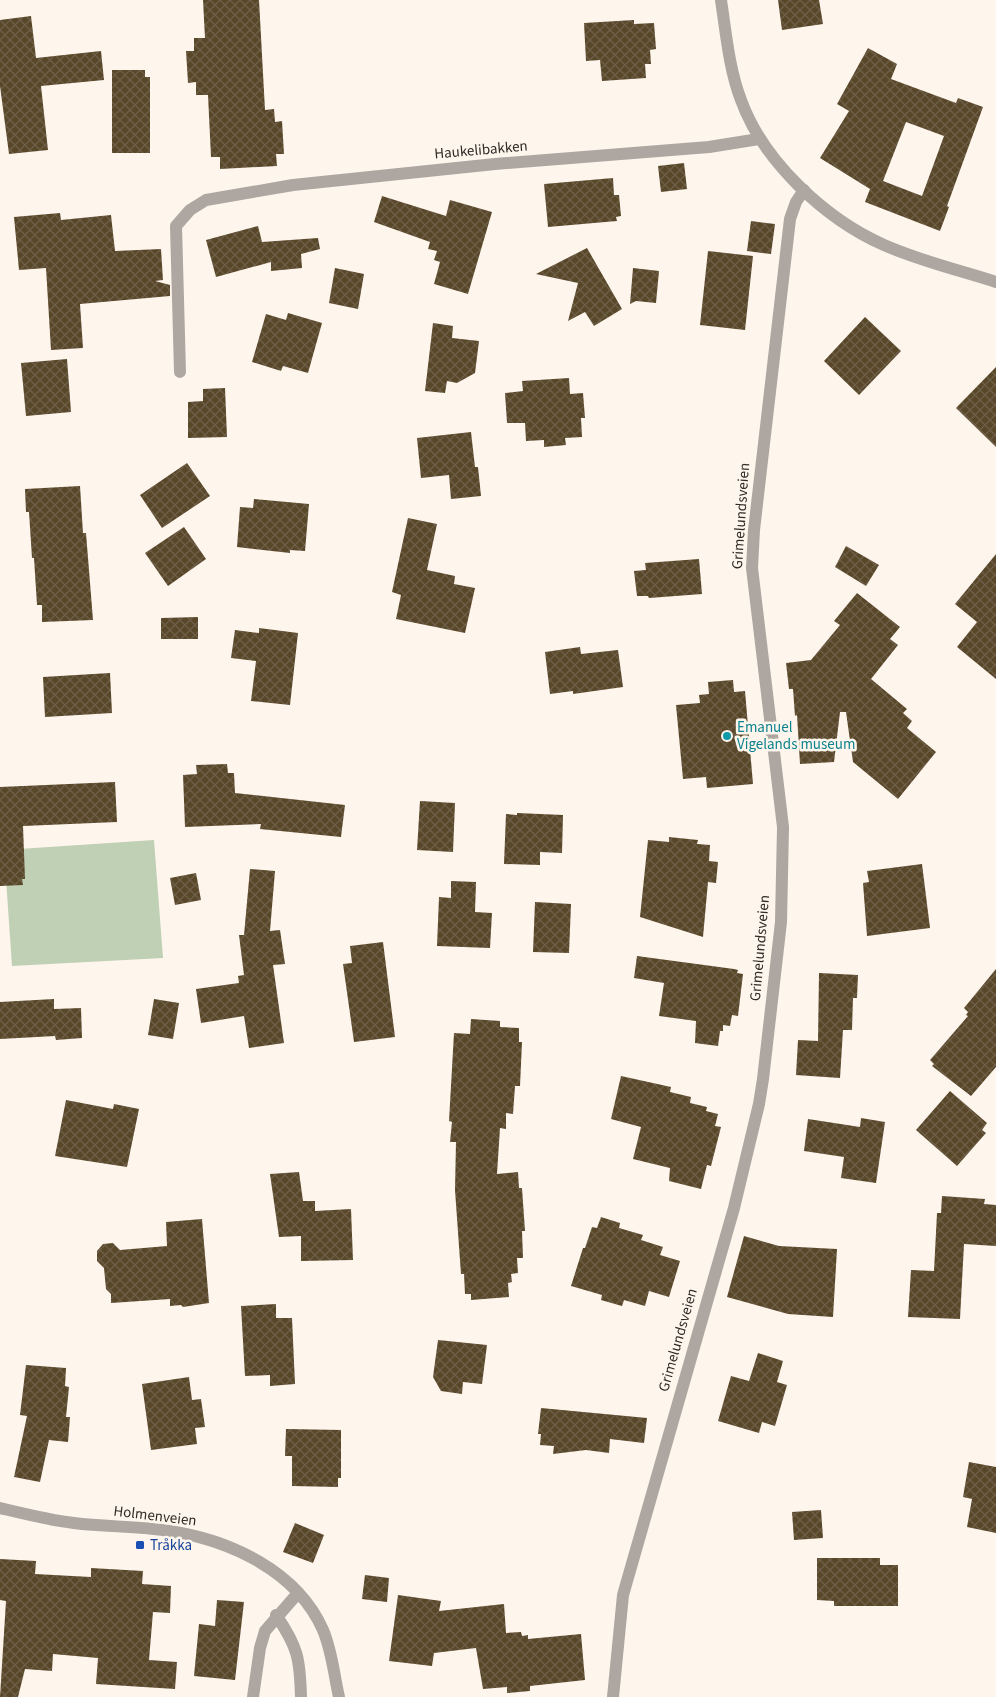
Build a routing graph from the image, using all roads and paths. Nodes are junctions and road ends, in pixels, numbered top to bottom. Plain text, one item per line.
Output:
1 (721, 0) edge
2 (759, 139) junction
3 (804, 190) junction
4 (996, 282) edge
5 (180, 372) dead end
6 (0, 1508) edge
7 (298, 1593) junction
8 (276, 1615) junction
9 (253, 1697) edge
10 (301, 1697) edge
11 (339, 1697) edge
12 (613, 1697) edge

1 - 2 street
2 - 3 street
2 - 5 street, Haukelibakken
3 - 4 street
3 - 12 street, Grimelundsveien
6 - 7 street, Holmenveien
7 - 8 street
7 - 11 street, Holmenveien
8 - 9 street
8 - 10 street

